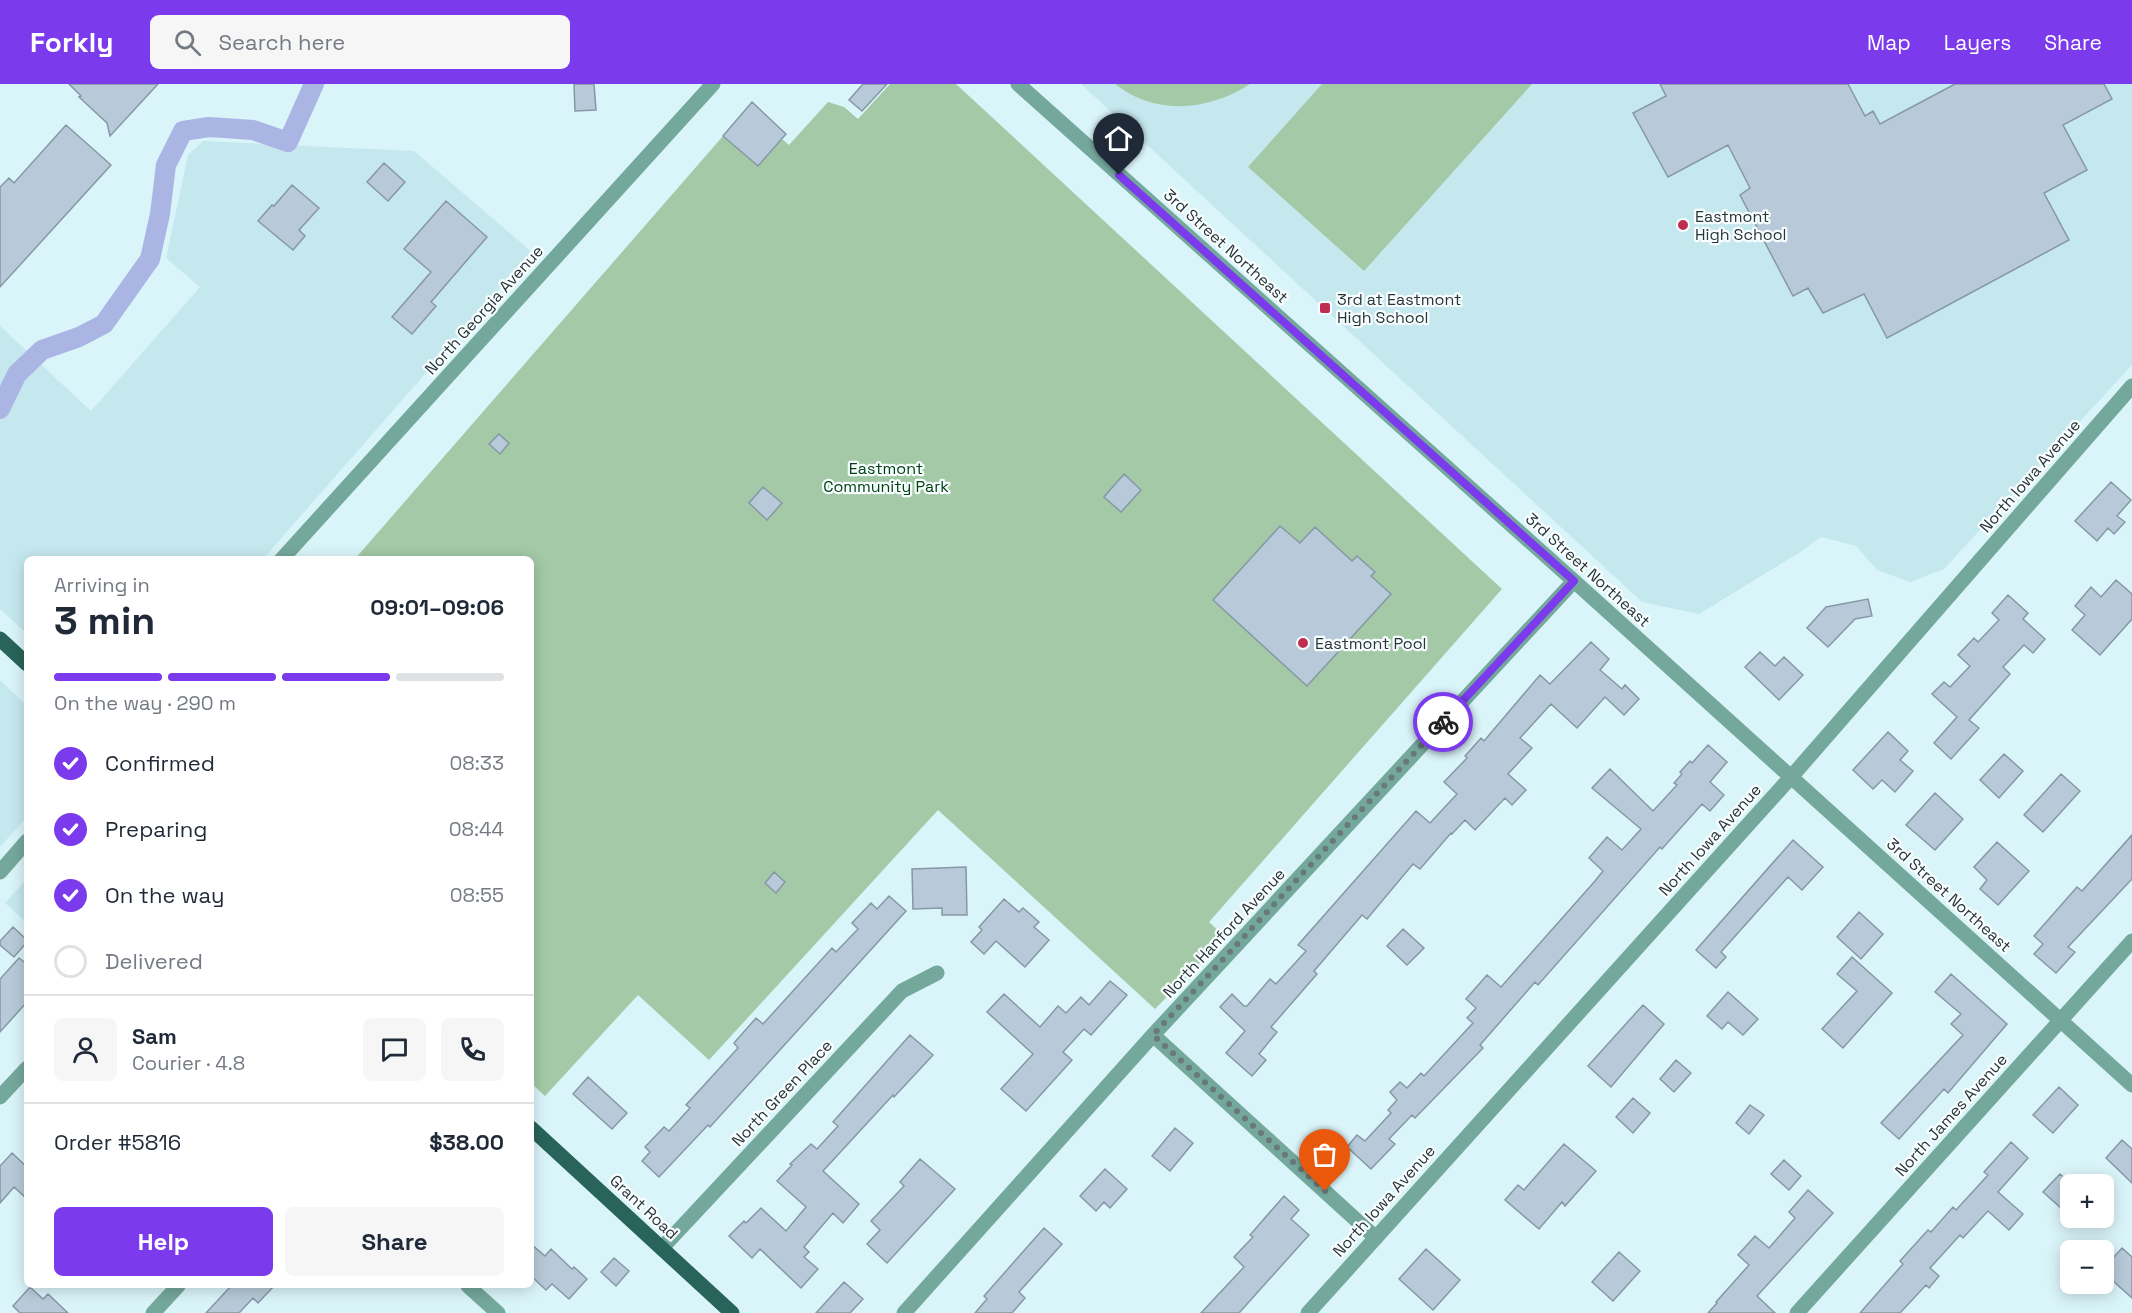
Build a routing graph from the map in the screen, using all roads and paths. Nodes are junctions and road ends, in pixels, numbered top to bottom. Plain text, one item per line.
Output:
1 (713, 84) edge
2 (1018, 84) edge
3 (2132, 386) edge
4 (285, 556) edge
5 (1574, 581) junction
6 (0, 639) edge
7 (24, 661) edge
8 (1792, 776) junction
9 (24, 844) edge
10 (0, 872) edge
11 (2132, 941) edge
12 (937, 973) dead end
13 (2061, 1020) junction
14 (1153, 1035) junction
15 (24, 1071) edge
16 (2132, 1085) edge
17 (0, 1097) edge
18 (534, 1131) edge
19 (1376, 1238) junction
20 (662, 1248) junction
21 (176, 1288) edge
22 (470, 1288) edge
23 (153, 1313) edge
24 (498, 1313) edge
25 (732, 1313) edge
26 (904, 1313) edge
27 (1308, 1313) edge
28 (1797, 1313) edge

1 - 4 street, North Georgia Avenue
2 - 5 street, 3rd Street Northeast
3 - 8 street, North Iowa Avenue
5 - 8 street, 3rd Street Northeast
5 - 14 street, North Hanford Avenue
6 - 7 main road
8 - 13 street, 3rd Street Northeast
8 - 19 street, North Iowa Avenue
9 - 10 street
11 - 13 street, North James Avenue
12 - 20 street, North Green Place
13 - 16 street, 3rd Street Northeast
13 - 28 street, North James Avenue
14 - 19 street
14 - 26 street, North Hanford Avenue
15 - 17 street
18 - 20 main road, Grant Road
19 - 27 street, North Iowa Avenue
20 - 25 main road, Grant Road
21 - 23 street
22 - 24 street

